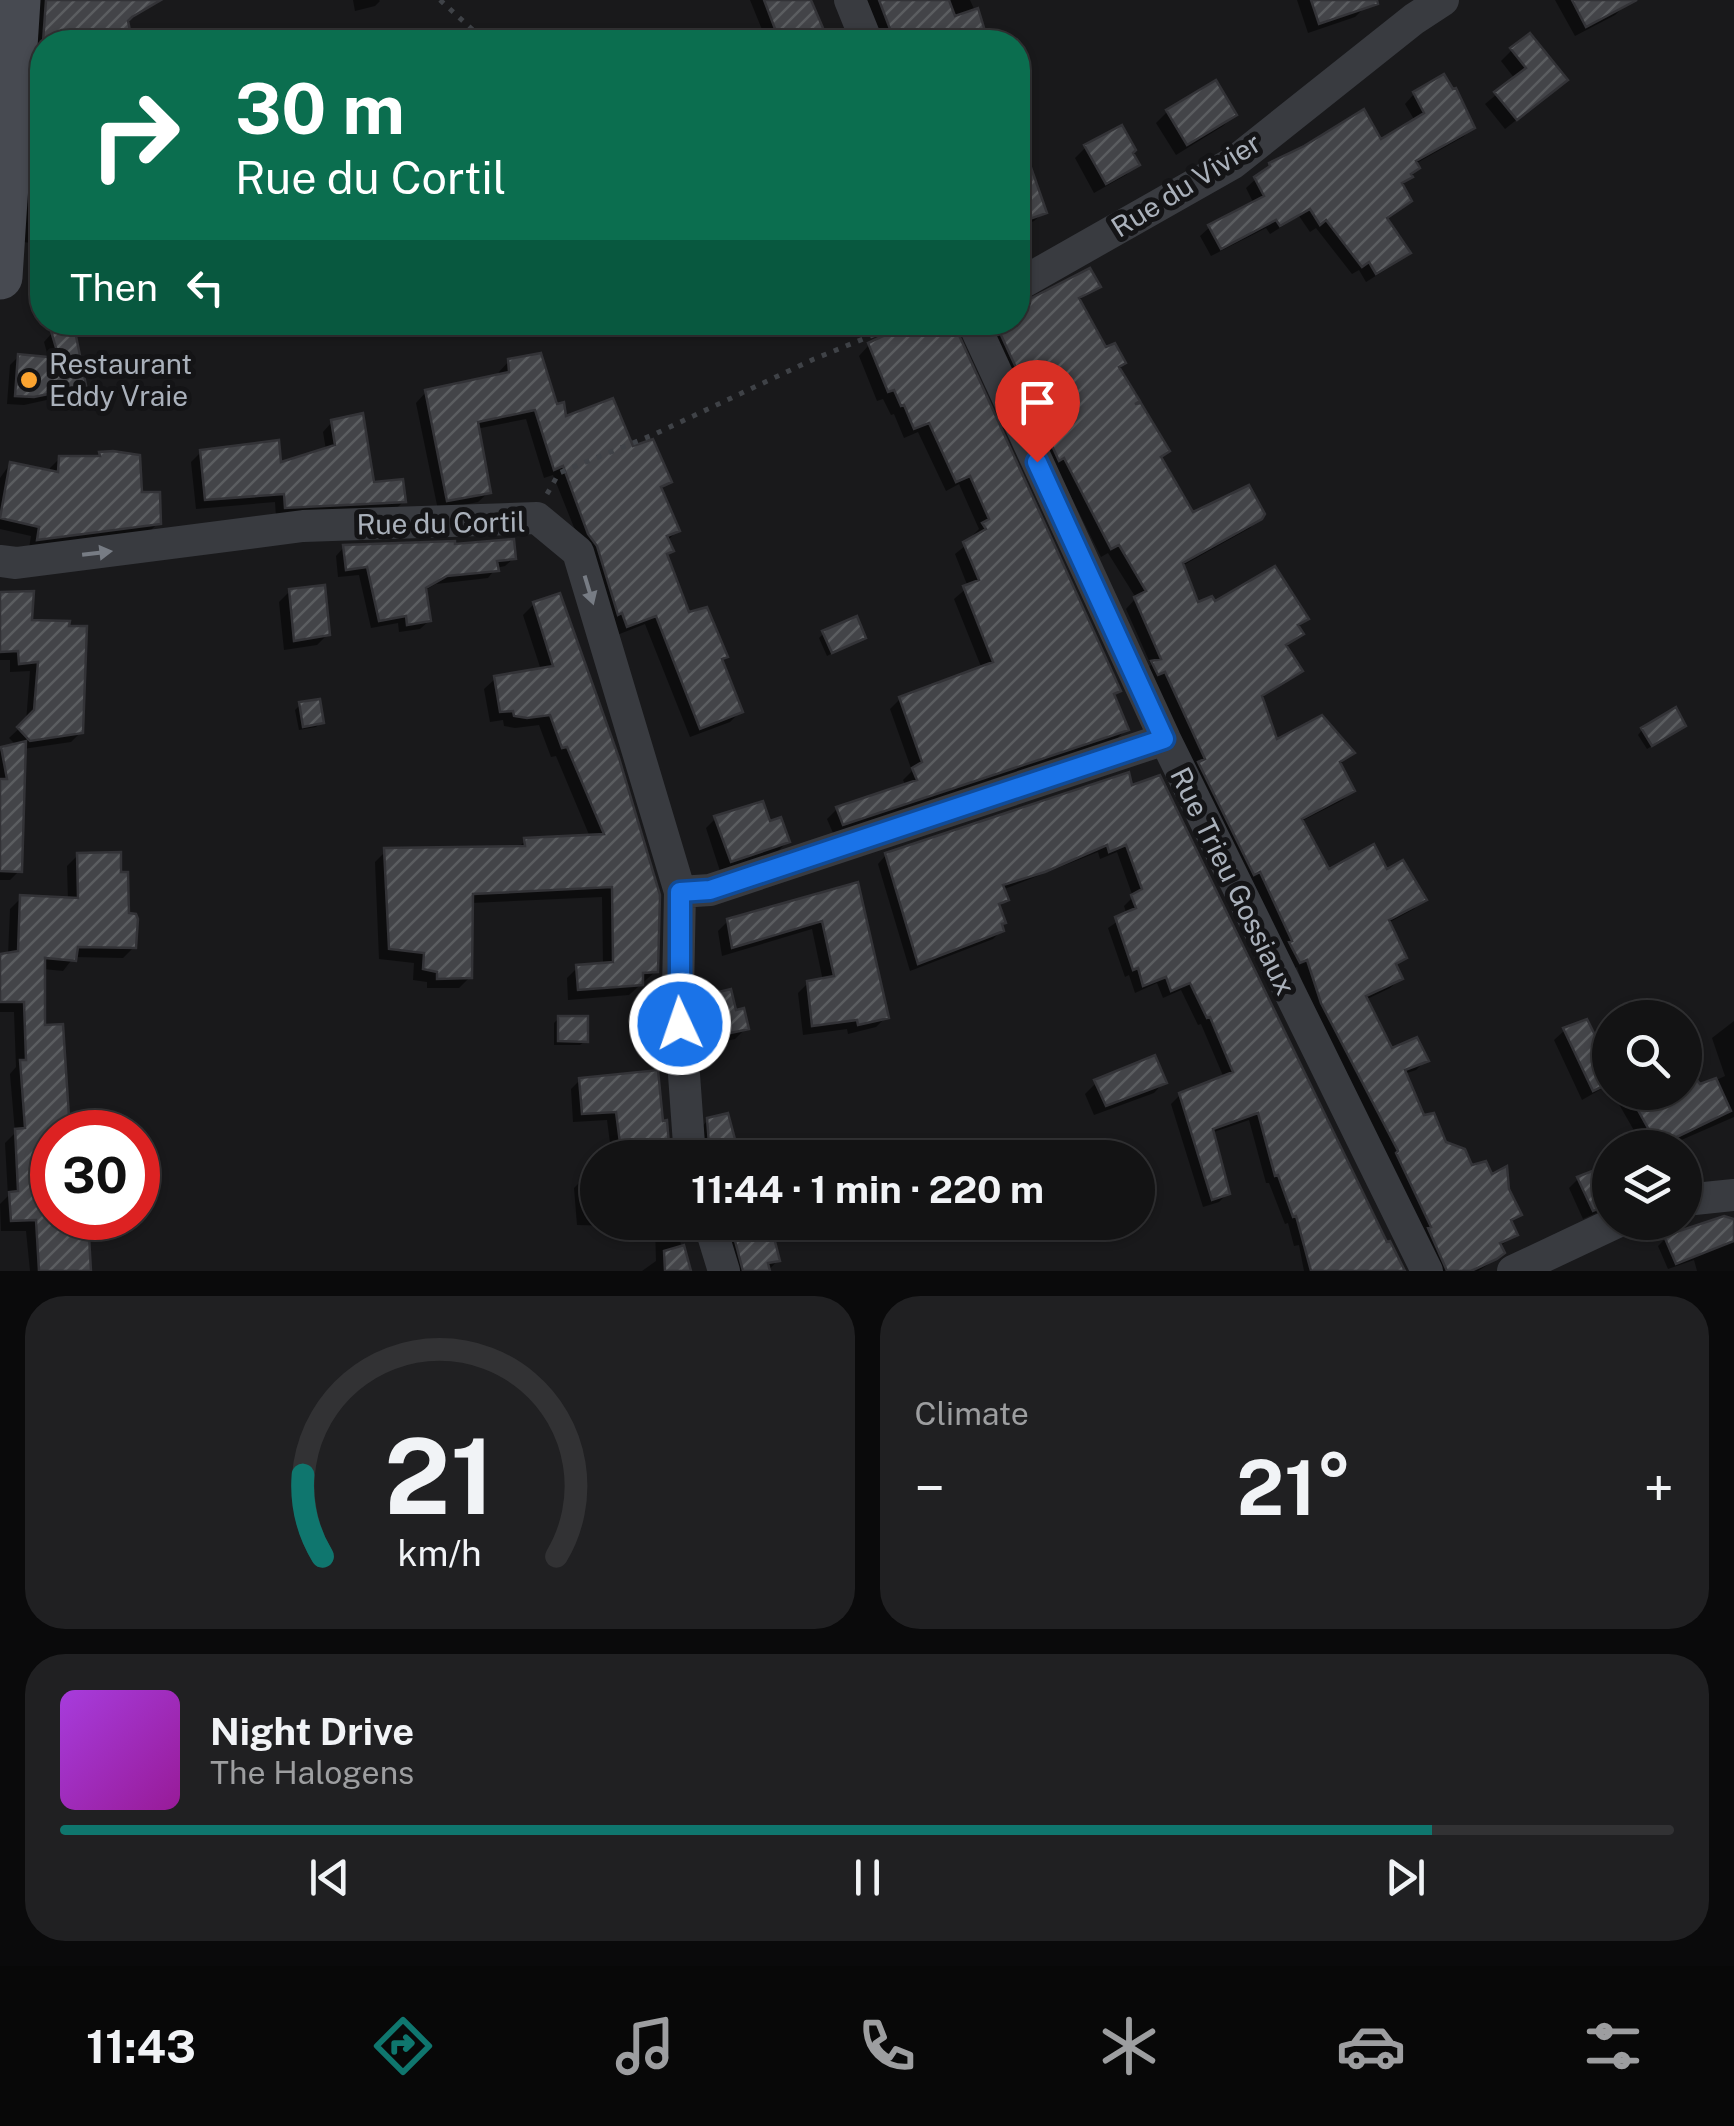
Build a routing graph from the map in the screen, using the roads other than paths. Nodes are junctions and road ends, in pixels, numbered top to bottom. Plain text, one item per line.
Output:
1 (18, 0) edge
2 (850, 0) edge
3 (1443, 0) edge
4 (862, 30) edge
5 (0, 278) edge
6 (1030, 278) edge
7 (979, 335) edge
8 (0, 562) edge
9 (1164, 739) junction
10 (680, 892) junction
11 (689, 1140) edge
12 (1734, 1195) edge
13 (1702, 1198) edge
14 (1592, 1234) edge
15 (715, 1240) edge
16 (724, 1271) edge
17 (1427, 1271) edge
18 (1513, 1271) edge

1 - 5 main road
2 - 4 street
3 - 6 street, Rue du Vivier
7 - 9 street, Rue Trieu Gossiaux
8 -> 10 street, Rue du Cortil
9 - 10 street
9 - 17 street, Rue Trieu Gossiaux
10 - 11 street, Rue du Cortil
12 - 13 street
14 - 18 street
15 - 16 street

